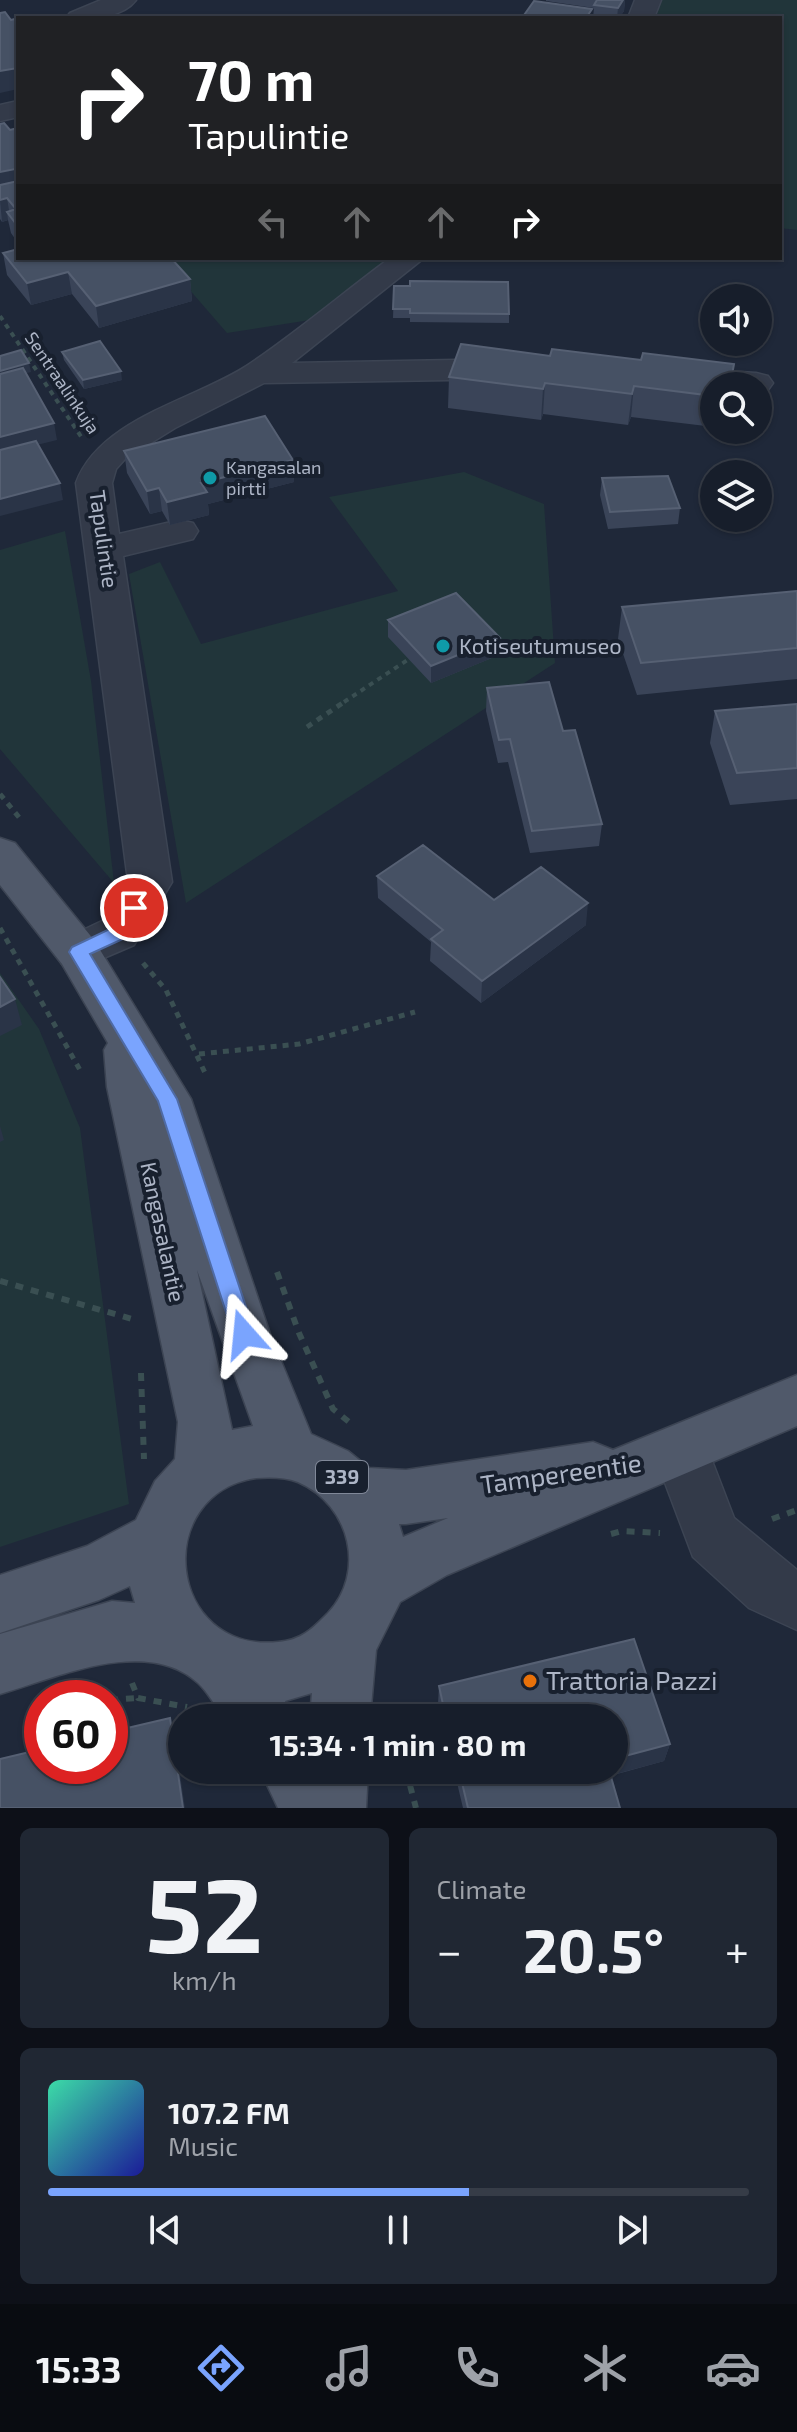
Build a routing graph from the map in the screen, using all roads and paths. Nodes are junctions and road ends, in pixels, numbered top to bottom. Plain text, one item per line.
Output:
1 (123, 0) edge
2 (84, 16) edge
3 (406, 260) edge
4 (0, 316) edge
5 (540, 371) edge
6 (258, 373) junction
7 (632, 376) edge
8 (700, 380) edge
9 (100, 466) junction
10 (180, 531) dead end
11 (106, 548) junction
12 (409, 659) edge
13 (307, 727) dead end
14 (0, 854) edge
15 (0, 928) edge
16 (78, 952) junction
17 (415, 1012) dead end
18 (127, 1036) junction
19 (199, 1054) dead end
20 (82, 1072) dead end
21 (0, 1281) edge
22 (131, 1305) dead end
23 (133, 1320) junction
24 (135, 1335) dead end
25 (140, 1366) dead end
26 (797, 1400) edge
27 (291, 1453) junction
28 (668, 1456) junction
29 (144, 1467) dead end
30 (202, 1475) junction
31 (359, 1495) junction
32 (160, 1538) junction
33 (376, 1583) junction
34 (797, 1601) edge
35 (0, 1604) edge
36 (112, 1631) junction
37 (348, 1634) junction
38 (0, 1664) edge
39 (201, 1670) junction
40 (138, 1698) junction
41 (128, 1699) edge
42 (244, 1704) edge
43 (341, 1704) edge
44 (299, 1784) edge
45 (336, 1784) edge
46 (410, 1784) edge
47 (313, 1808) edge
48 (335, 1808) edge
49 (416, 1808) edge

1 - 2 street
3 - 6 street, Tapulintie
4 - 9 path, Sentraalinkuja
5 - 6 street
6 - 9 street, Tapulintie
7 - 8 street
9 - 11 street, Tapulintie
10 - 11 street
11 - 16 street, Tapulintie
12 - 13 path
14 - 16 main road, Kangasalantie / 339
15 - 20 path
16 - 18 main road, Kangasalantie / 339
17 - 19 path
18 - 27 main road, Kangasalantie / 339
18 - 30 main road, Kangasalantie / 339
21 - 23 path
22 - 23 path
23 - 24 path
25 - 29 path
26 - 28 main road
27 - 30 main road, 339
27 - 31 main road, 339
28 - 31 main road, Tampereentie
28 - 33 main road, Tampereentie
28 - 34 street
30 - 32 main road, 339
31 - 33 main road, 339
32 - 35 main road
32 - 39 main road, 339
33 - 37 main road, 339
36 - 38 main road
36 - 39 main road
36 - 40 path
37 - 39 main road, 339
37 - 43 main road, 339
39 - 40 path
39 - 42 main road, 339
40 - 41 path
44 - 47 main road
45 - 48 main road
46 - 49 path

